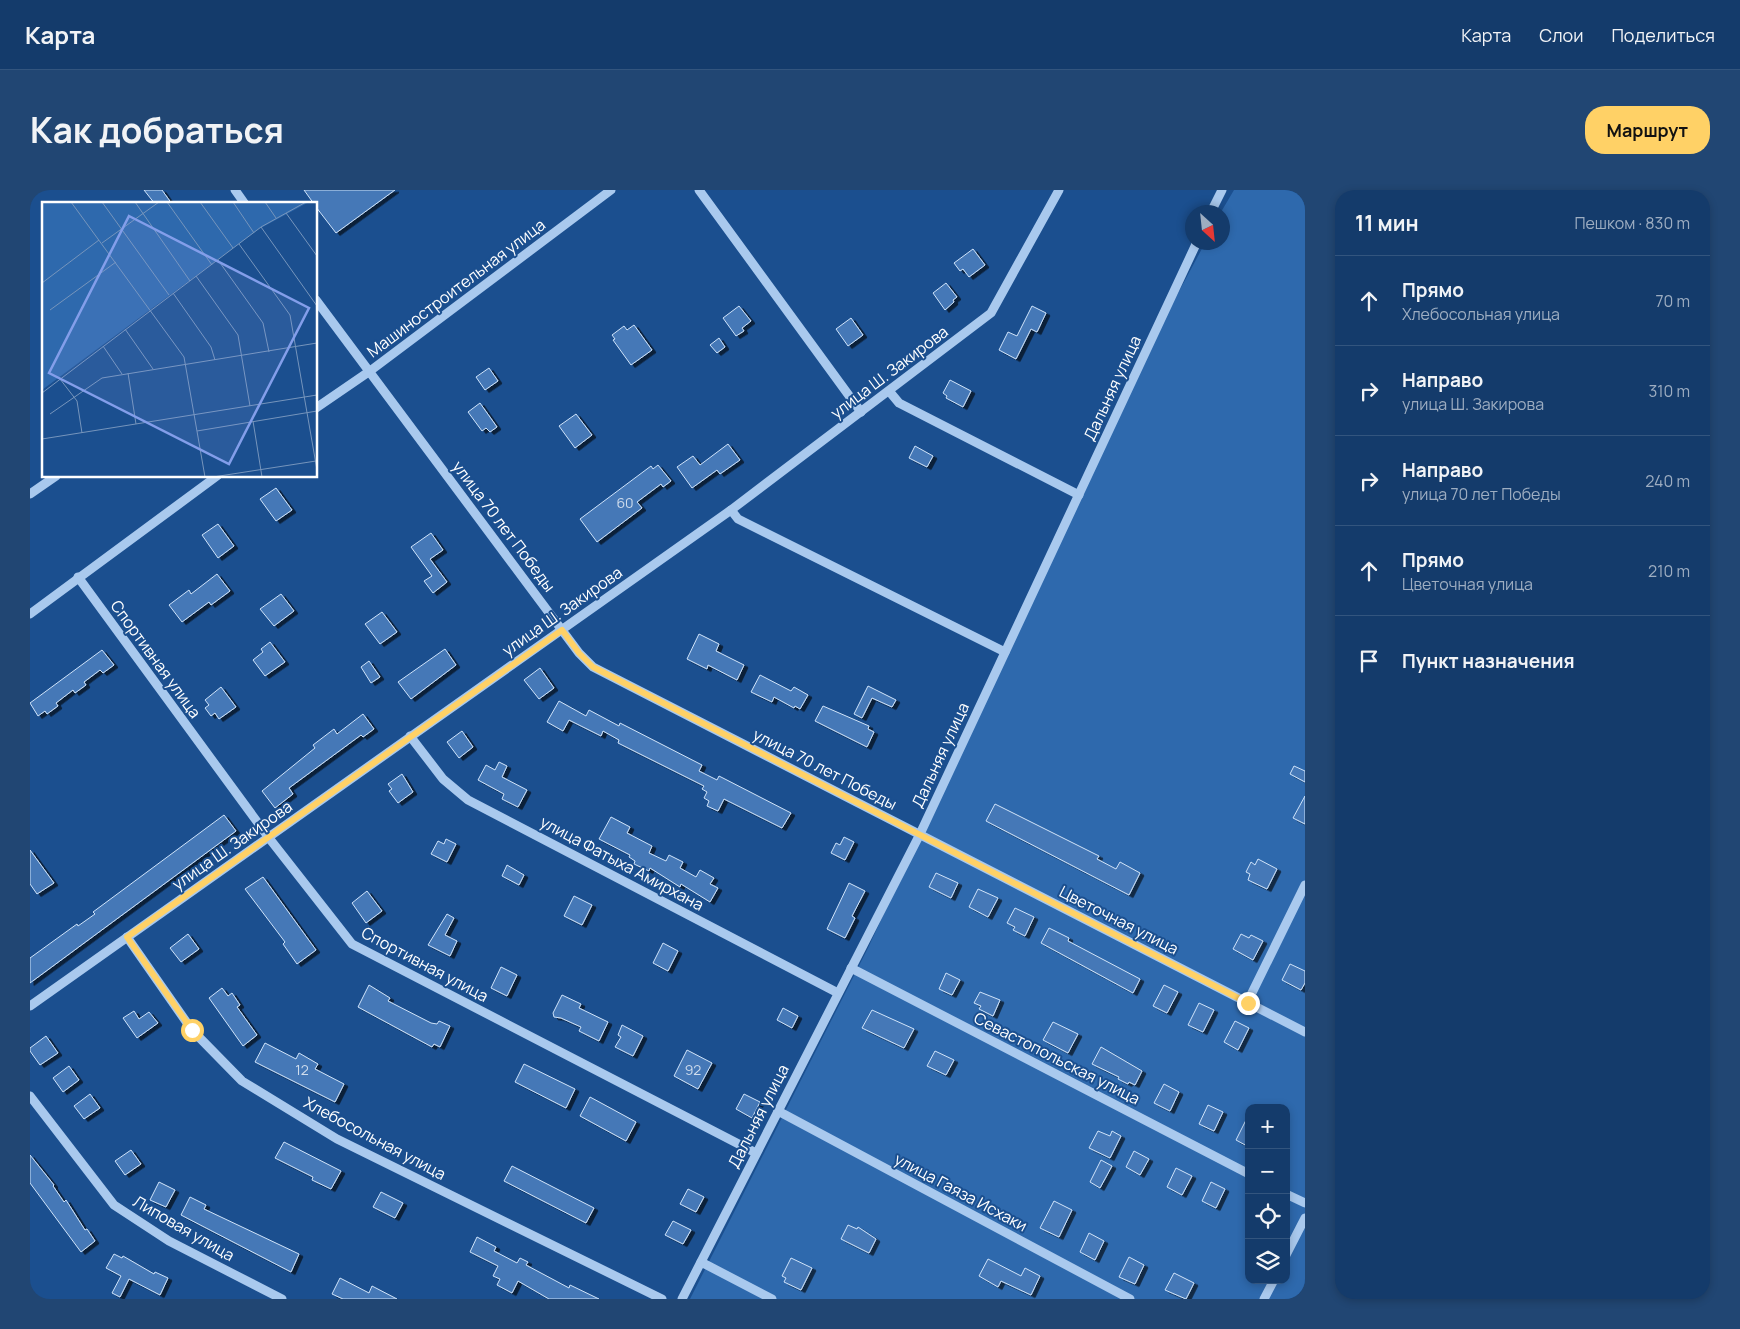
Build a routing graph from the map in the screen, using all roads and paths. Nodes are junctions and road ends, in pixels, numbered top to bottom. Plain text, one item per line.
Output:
1 (235, 190) edge
2 (611, 190) edge
3 (699, 190) edge
4 (1058, 190) edge
5 (1222, 190) edge
6 (244, 202) edge
7 (1215, 205) edge
8 (1193, 250) edge
9 (318, 303) edge
10 (370, 371) junction
11 (889, 391) junction
12 (318, 407) edge
13 (861, 412) junction
14 (53, 478) edge
15 (214, 478) edge
16 (30, 494) edge
17 (1079, 495) junction
18 (731, 510) junction
19 (78, 577) junction
20 (30, 614) edge
21 (562, 630) junction
22 (1005, 652) junction
23 (410, 736) junction
24 (920, 834) junction
25 (269, 838) junction
26 (1305, 885) edge
27 (127, 937) junction
28 (851, 968) junction
29 (838, 993) junction
30 (1248, 1003) junction
31 (30, 1006) edge
32 (1305, 1032) edge
33 (30, 1096) edge
34 (778, 1111) junction
35 (756, 1153) junction
36 (1245, 1172) edge
37 (1290, 1196) edge
38 (1305, 1203) edge
39 (1305, 1218) edge
40 (1290, 1248) edge
41 (701, 1262) junction
42 (1272, 1284) edge
43 (282, 1299) edge
44 (662, 1299) edge
45 (682, 1299) edge
46 (772, 1299) edge
47 (1130, 1299) edge
48 (1264, 1299) edge

1 - 6 street
2 - 10 street, Машиностроительная улица
3 - 13 street
4 - 11 street, улица Ш. Закирова
5 - 7 street
8 - 17 street, Дальняя улица
9 - 10 street, улица 70 лет Победы
10 - 12 street, Машиностроительная улица
10 - 21 street, улица 70 лет Победы
11 - 13 street, улица Ш. Закирова
11 - 17 street
13 - 18 street, улица Ш. Закирова
14 - 16 street
15 - 19 street
17 - 22 street, Дальняя улица
18 - 21 street, улица Ш. Закирова
18 - 22 street
19 - 20 street
19 - 25 street, Спортивная улица
21 - 23 street, улица Ш. Закирова
21 - 24 street, улица 70 лет Победы
22 - 24 street, Дальняя улица
23 - 25 street, улица Ш. Закирова
23 - 29 street, улица Фатыха Амирхана
24 - 28 street, Дальняя улица
24 - 30 street, Цветочная улица
25 - 27 street, улица Ш. Закирова
25 - 35 street, Спортивная улица
26 - 30 street
27 - 31 street, улица Ш. Закирова
27 - 44 street, Хлебосольная улица
28 - 29 street, Дальняя улица
28 - 36 street, Севастопольская улица
29 - 34 street, Дальняя улица
30 - 32 street, Цветочная улица
33 - 43 street, Липовая улица
34 - 35 street, Дальняя улица
34 - 47 street, улица Гаяза Исхаки
35 - 41 street, Дальняя улица
37 - 38 street
39 - 40 street
41 - 45 street, Дальняя улица
41 - 46 street
42 - 48 street

